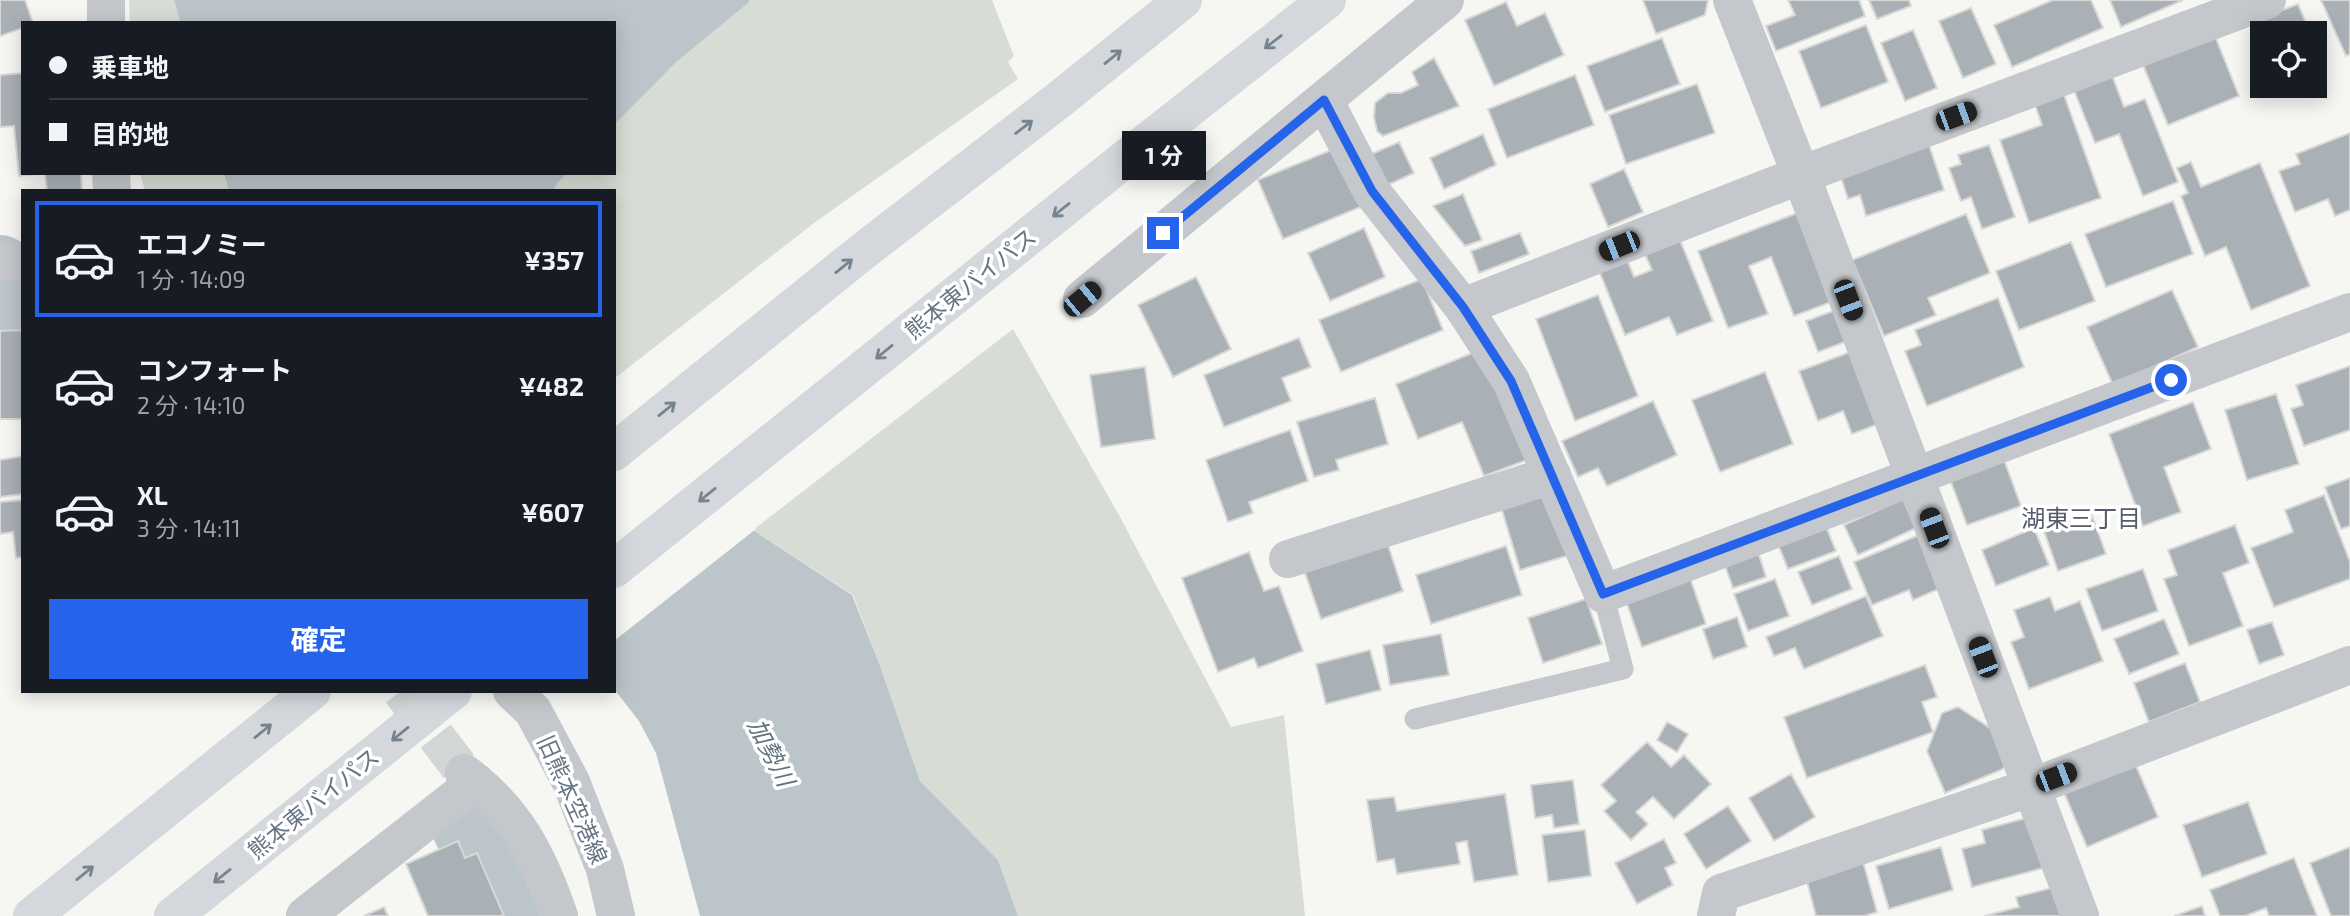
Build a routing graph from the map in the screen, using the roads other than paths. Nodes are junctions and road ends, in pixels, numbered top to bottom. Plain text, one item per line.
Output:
1 (106, 0) edge
2 (1183, 0) edge
3 (1327, 0) edge
4 (1445, 0) edge
5 (1732, 0) edge
6 (2267, 0) edge
7 (106, 21) edge
8 (1324, 100) junction
9 (1801, 175) junction
10 (0, 262) edge
11 (21, 262) edge
12 (1082, 299) dead end
13 (1463, 307) junction
14 (2350, 312) edge
15 (616, 450) edge
16 (1552, 475) junction
17 (1915, 477) junction
18 (1289, 559) dead end
19 (616, 567) edge
20 (1603, 594) junction
21 (2350, 665) edge
22 (310, 693) edge
23 (451, 693) edge
24 (514, 693) edge
25 (1415, 719) dead end
26 (2032, 787) junction
27 (32, 916) edge
28 (173, 916) edge
29 (305, 916) edge
30 (559, 916) edge
31 (616, 916) edge
32 (1716, 916) edge
33 (2080, 916) edge

1 - 7 street
15 -> 2 highway
3 -> 19 highway, 熊本東バイパス
4 - 8 street
5 - 9 street
6 - 9 street
8 - 12 street
8 - 13 street
9 - 13 street
9 - 17 street
10 - 11 street
13 - 16 street
14 - 17 street
16 - 18 street
16 - 20 street
17 - 20 street
17 - 26 street
20 - 25 lane
21 - 26 street
27 -> 22 highway
23 -> 28 highway, 熊本東バイパス
24 - 31 street, 旧熊本空港線
26 - 32 street
26 - 33 street
29 - 30 street

